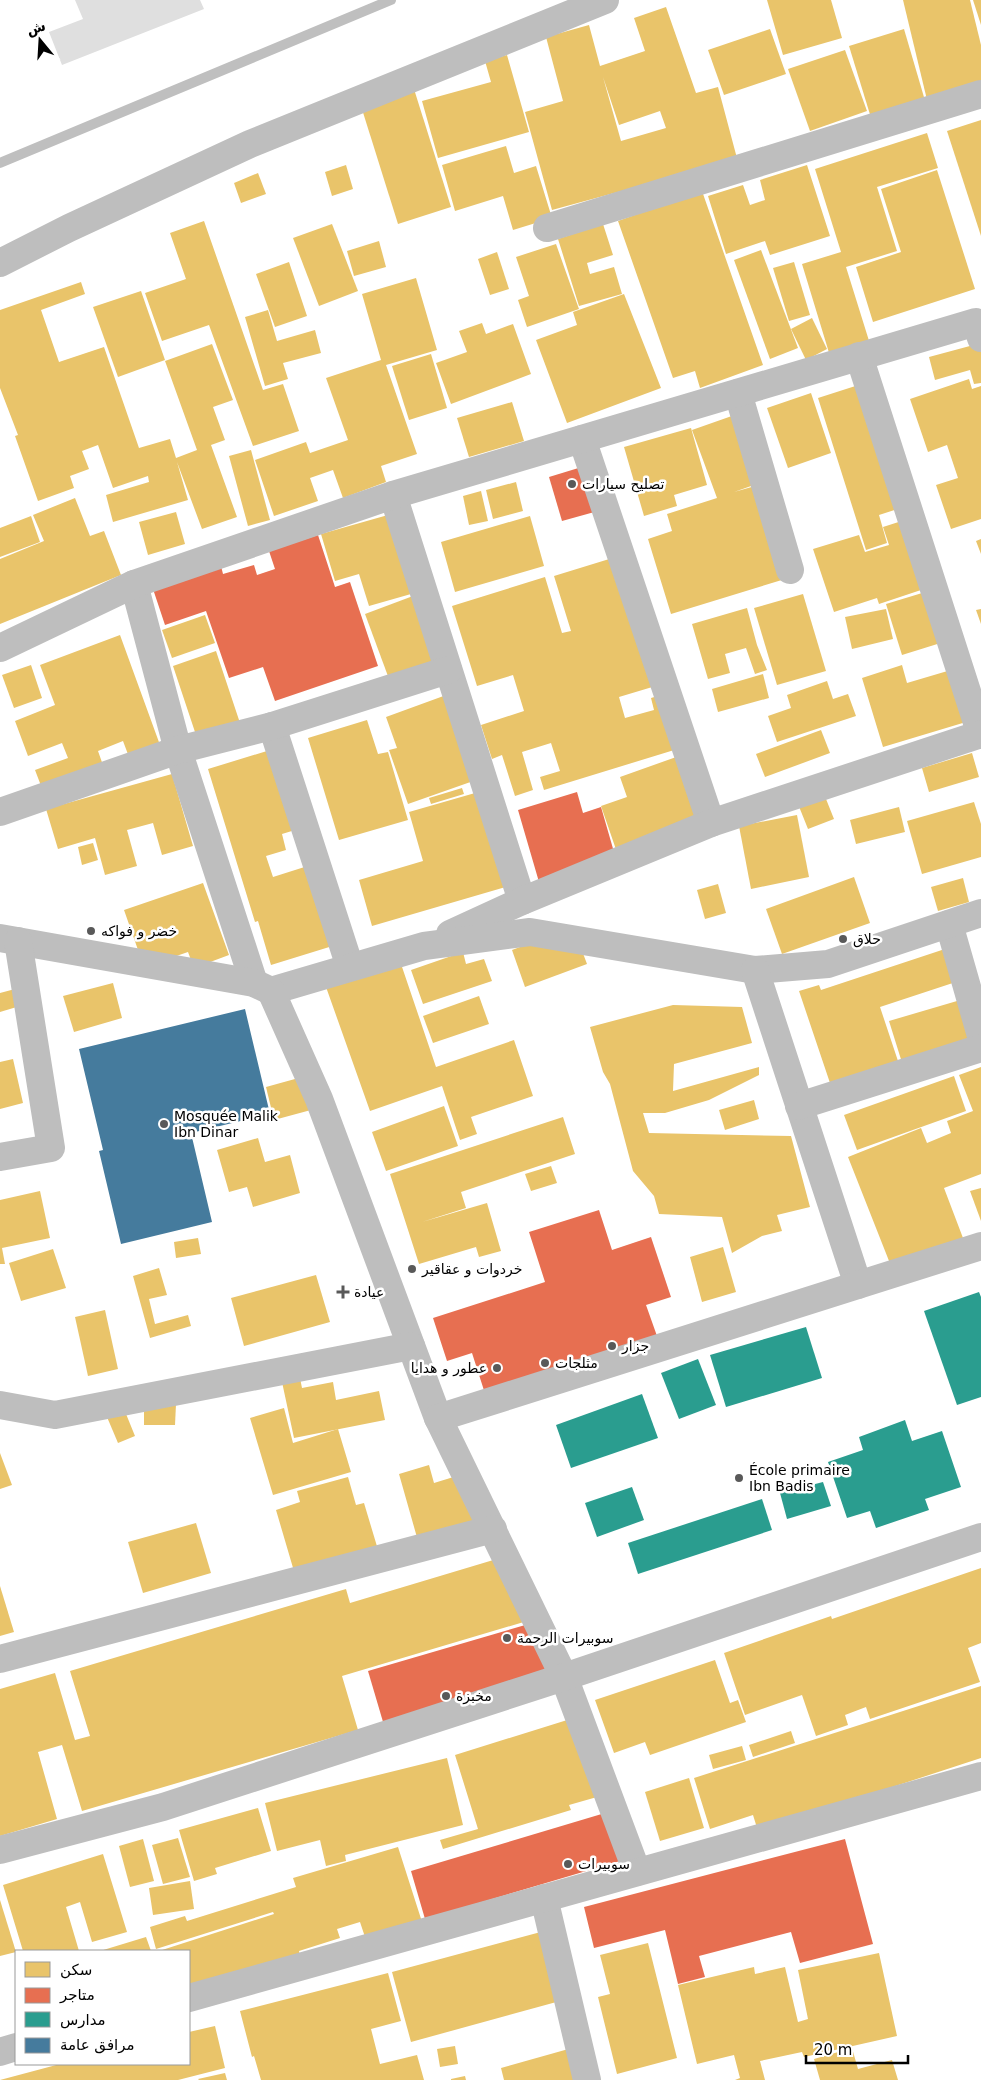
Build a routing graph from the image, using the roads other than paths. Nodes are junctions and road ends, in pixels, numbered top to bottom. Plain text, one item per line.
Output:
1 (605, 0) edge
2 (981, 94) edge
3 (546, 228) dead end
4 (0, 263) edge
5 (981, 338) edge
6 (859, 356) junction
7 (738, 393) junction
8 (582, 439) junction
9 (393, 495) junction
10 (790, 570) dead end
11 (134, 584) junction
12 (0, 648) edge
13 (448, 670) junction
14 (272, 726) junction
15 (981, 734) edge
16 (178, 750) junction
17 (0, 812) edge
18 (711, 823) junction
19 (522, 901) junction
20 (981, 913) edge
21 (949, 924) junction
22 (9, 939) edge
23 (424, 946) junction
24 (350, 967) junction
25 (755, 970) junction
26 (262, 987) junction
27 (981, 1036) edge
28 (981, 1048) edge
29 (799, 1106) junction
30 (0, 1157) edge
31 (981, 1247) edge
32 (858, 1285) junction
33 (411, 1346) junction
34 (0, 1405) edge
35 (438, 1418) junction
36 (492, 1529) junction
37 (981, 1537) edge
38 (0, 1659) edge
39 (564, 1677) junction
40 (981, 1776) edge
41 (0, 1850) edge
42 (637, 1872) junction
43 (544, 1898) junction
44 (190, 1998) edge
45 (15, 2047) edge
46 (0, 2052) edge
47 (587, 2080) edge

1 - 4 street
2 - 3 street
5 - 6 street
6 - 7 street
6 - 15 street
7 - 8 street
7 - 10 street
8 - 9 street
8 - 18 street
9 - 11 street
9 - 13 street
11 - 12 street
11 - 16 street
13 - 14 street
13 - 19 street
14 - 16 street
14 - 24 street
15 - 18 street
16 - 17 street
16 - 26 street
18 - 19 street
19 - 23 street
20 - 21 street
21 - 25 street
21 - 27 street
22 - 26 street
22 - 30 street
23 - 24 street
23 - 25 street
24 - 26 street
25 - 29 street
26 - 33 street
28 - 29 street
29 - 32 street
31 - 32 street
32 - 35 street
33 - 34 street
33 - 35 street
35 - 36 street
36 - 38 street
36 - 39 street
37 - 39 street
39 - 41 street
39 - 42 street
40 - 42 street
42 - 43 street
43 - 44 street
43 - 47 street
45 - 46 street

